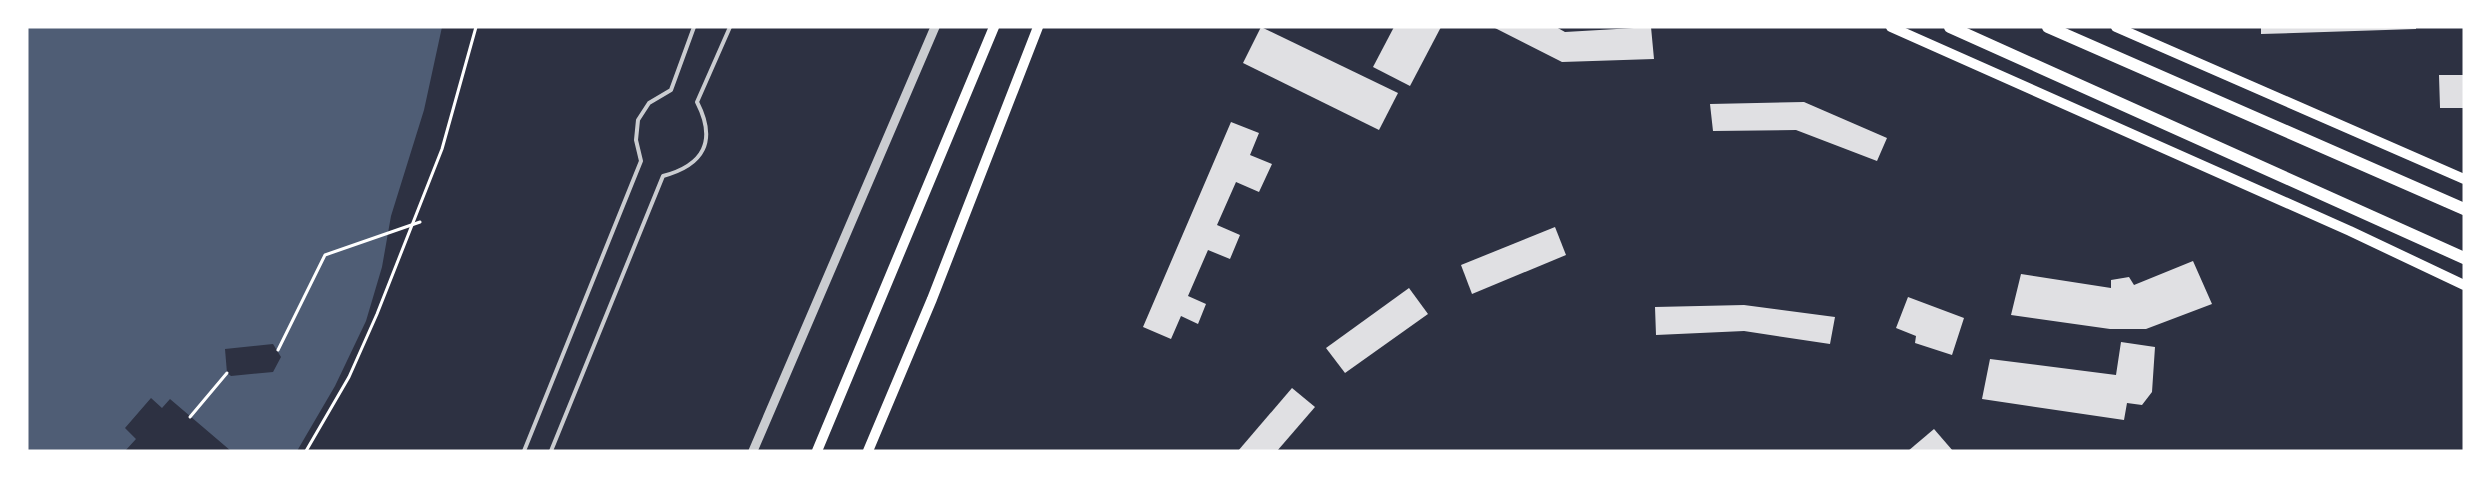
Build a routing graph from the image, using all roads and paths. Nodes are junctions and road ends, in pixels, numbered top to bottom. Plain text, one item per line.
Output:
1 (476, 27) edge
2 (694, 27) edge
3 (730, 27) edge
4 (935, 27) edge
5 (994, 27) edge
6 (1038, 27) edge
7 (1891, 27) edge
8 (1950, 27) edge
9 (2048, 27) edge
10 (2116, 27) edge
11 (2464, 179) edge
12 (2464, 209) edge
13 (420, 222) dead end
14 (412, 225) junction
15 (2464, 258) edge
16 (2464, 285) edge
17 (278, 350) dead end
18 (227, 373) dead end
19 (190, 417) dead end
20 (306, 451) edge
21 (524, 451) edge
22 (550, 451) edge
23 (753, 451) edge
24 (817, 451) edge
25 (868, 451) edge

1 - 14 path
2 - 21 lane
3 - 22 lane
4 - 23 street
5 - 24 main road
6 - 25 main road
7 - 16 main road
8 - 15 highway
9 - 12 highway
10 - 11 main road
13 - 14 path
14 - 17 path
14 - 20 path
18 - 19 path

